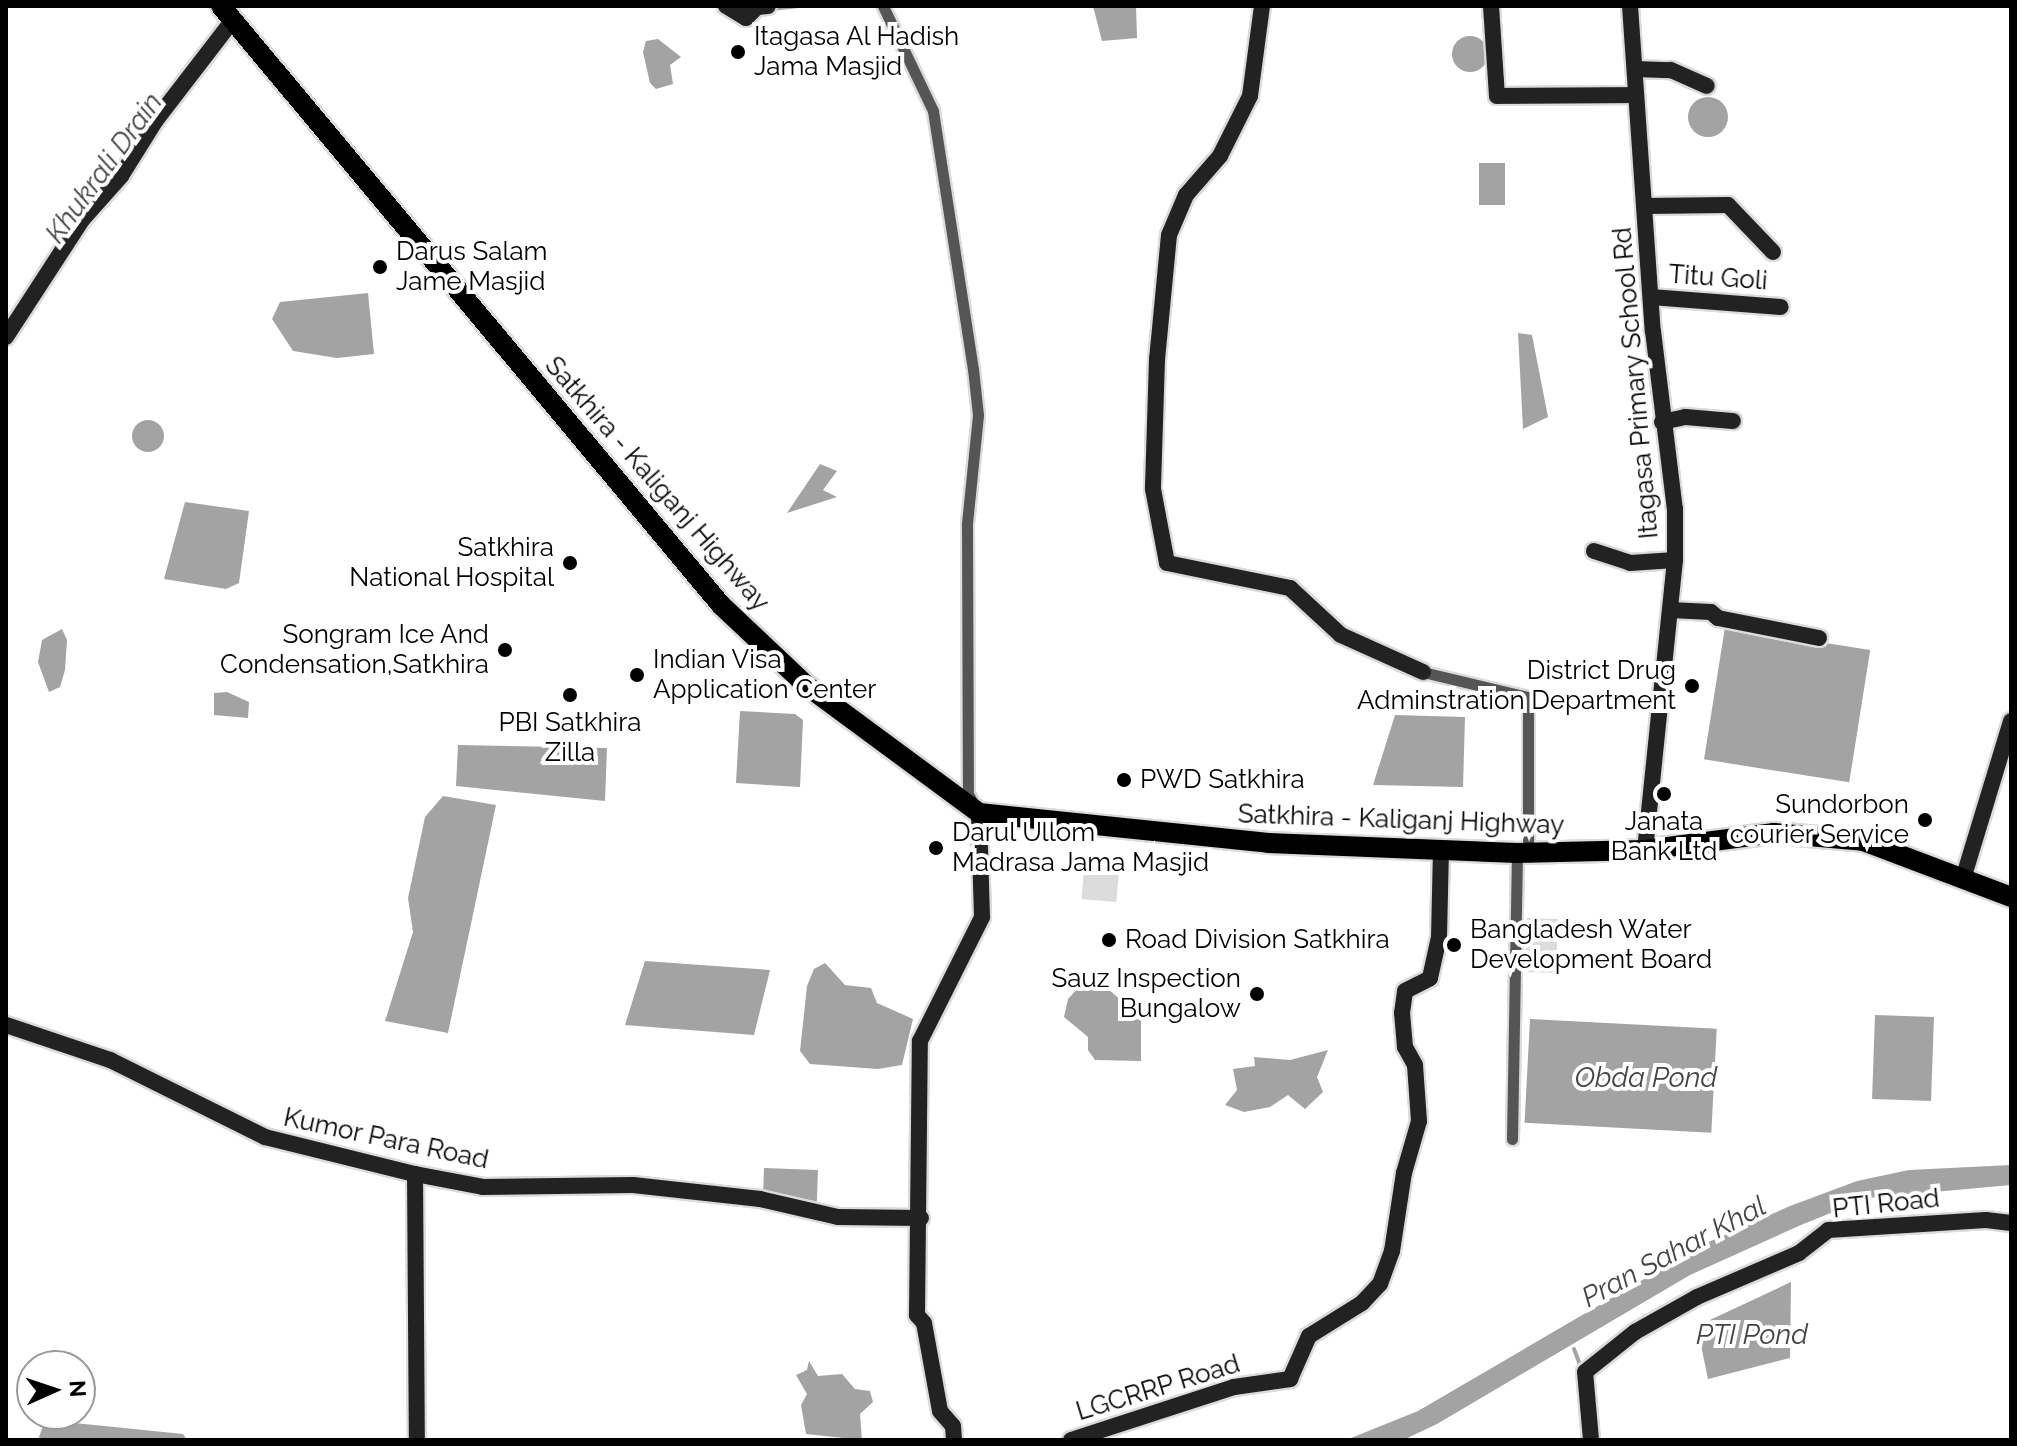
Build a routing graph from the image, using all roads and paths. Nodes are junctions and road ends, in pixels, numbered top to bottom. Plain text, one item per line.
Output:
1 (726, 6) edge
2 (768, 6) edge
3 (883, 6) edge
4 (1262, 6) edge
5 (1491, 6) edge
6 (1630, 6) edge
7 (227, 13) edge
8 (1635, 69) junction
9 (1707, 86) dead end
10 (1636, 95) junction
11 (1645, 206) junction
12 (1773, 252) dead end
13 (1651, 297) junction
14 (1781, 307) dead end
15 (6, 337) edge
16 (1733, 421) dead end
17 (1662, 422) junction
18 (1594, 551) dead end
19 (1675, 560) junction
20 (1670, 610) junction
21 (1819, 638) dead end
22 (1423, 672) joint
23 (2011, 721) edge
24 (979, 813) junction
25 (1645, 850) junction
26 (1441, 851) junction
27 (1522, 853) junction
28 (1963, 879) junction
29 (2011, 897) edge
30 (6, 1025) edge
31 (1512, 1139) dead end
32 (415, 1174) junction
33 (921, 1218) junction
34 (2011, 1223) edge
35 (417, 1440) edge
36 (954, 1440) edge
37 (1071, 1440) edge
38 (1591, 1440) edge

1 - 2 street
3 - 24 street
4 - 22 street
5 - 10 street
6 - 8 street, Itagasa Primary School Rd
7 - 15 street
7 - 24 highway, Satkhira - Kaliganj Highway
8 - 9 street
8 - 10 street, Itagasa Primary School Rd
10 - 11 street, Itagasa Primary School Rd
11 - 12 street
11 - 13 street, Itagasa Primary School Rd
13 - 14 street, Titu Goli
13 - 17 street, Itagasa Primary School Rd
16 - 17 street
17 - 19 street, Itagasa Primary School Rd
18 - 19 street
19 - 20 street, Itagasa Primary School Rd
20 - 21 street
20 - 25 street, Itagasa Primary School Rd
22 - 27 street
23 - 28 street
24 - 26 highway, Satkhira - Kaliganj Highway
24 - 33 street
25 - 27 highway, Satkhira - Kaliganj Highway
25 - 28 highway, Satkhira - Kaliganj Highway
26 - 27 highway, Satkhira - Kaliganj Highway
26 - 37 street, LGCRRP Road
27 - 31 street
28 - 29 highway, Satkhira - Kaliganj Highway
30 - 32 street, Kumor Para Road
32 - 33 street, Kumor Para Road
32 - 35 street
33 - 36 street
34 - 38 street, PTI Road

